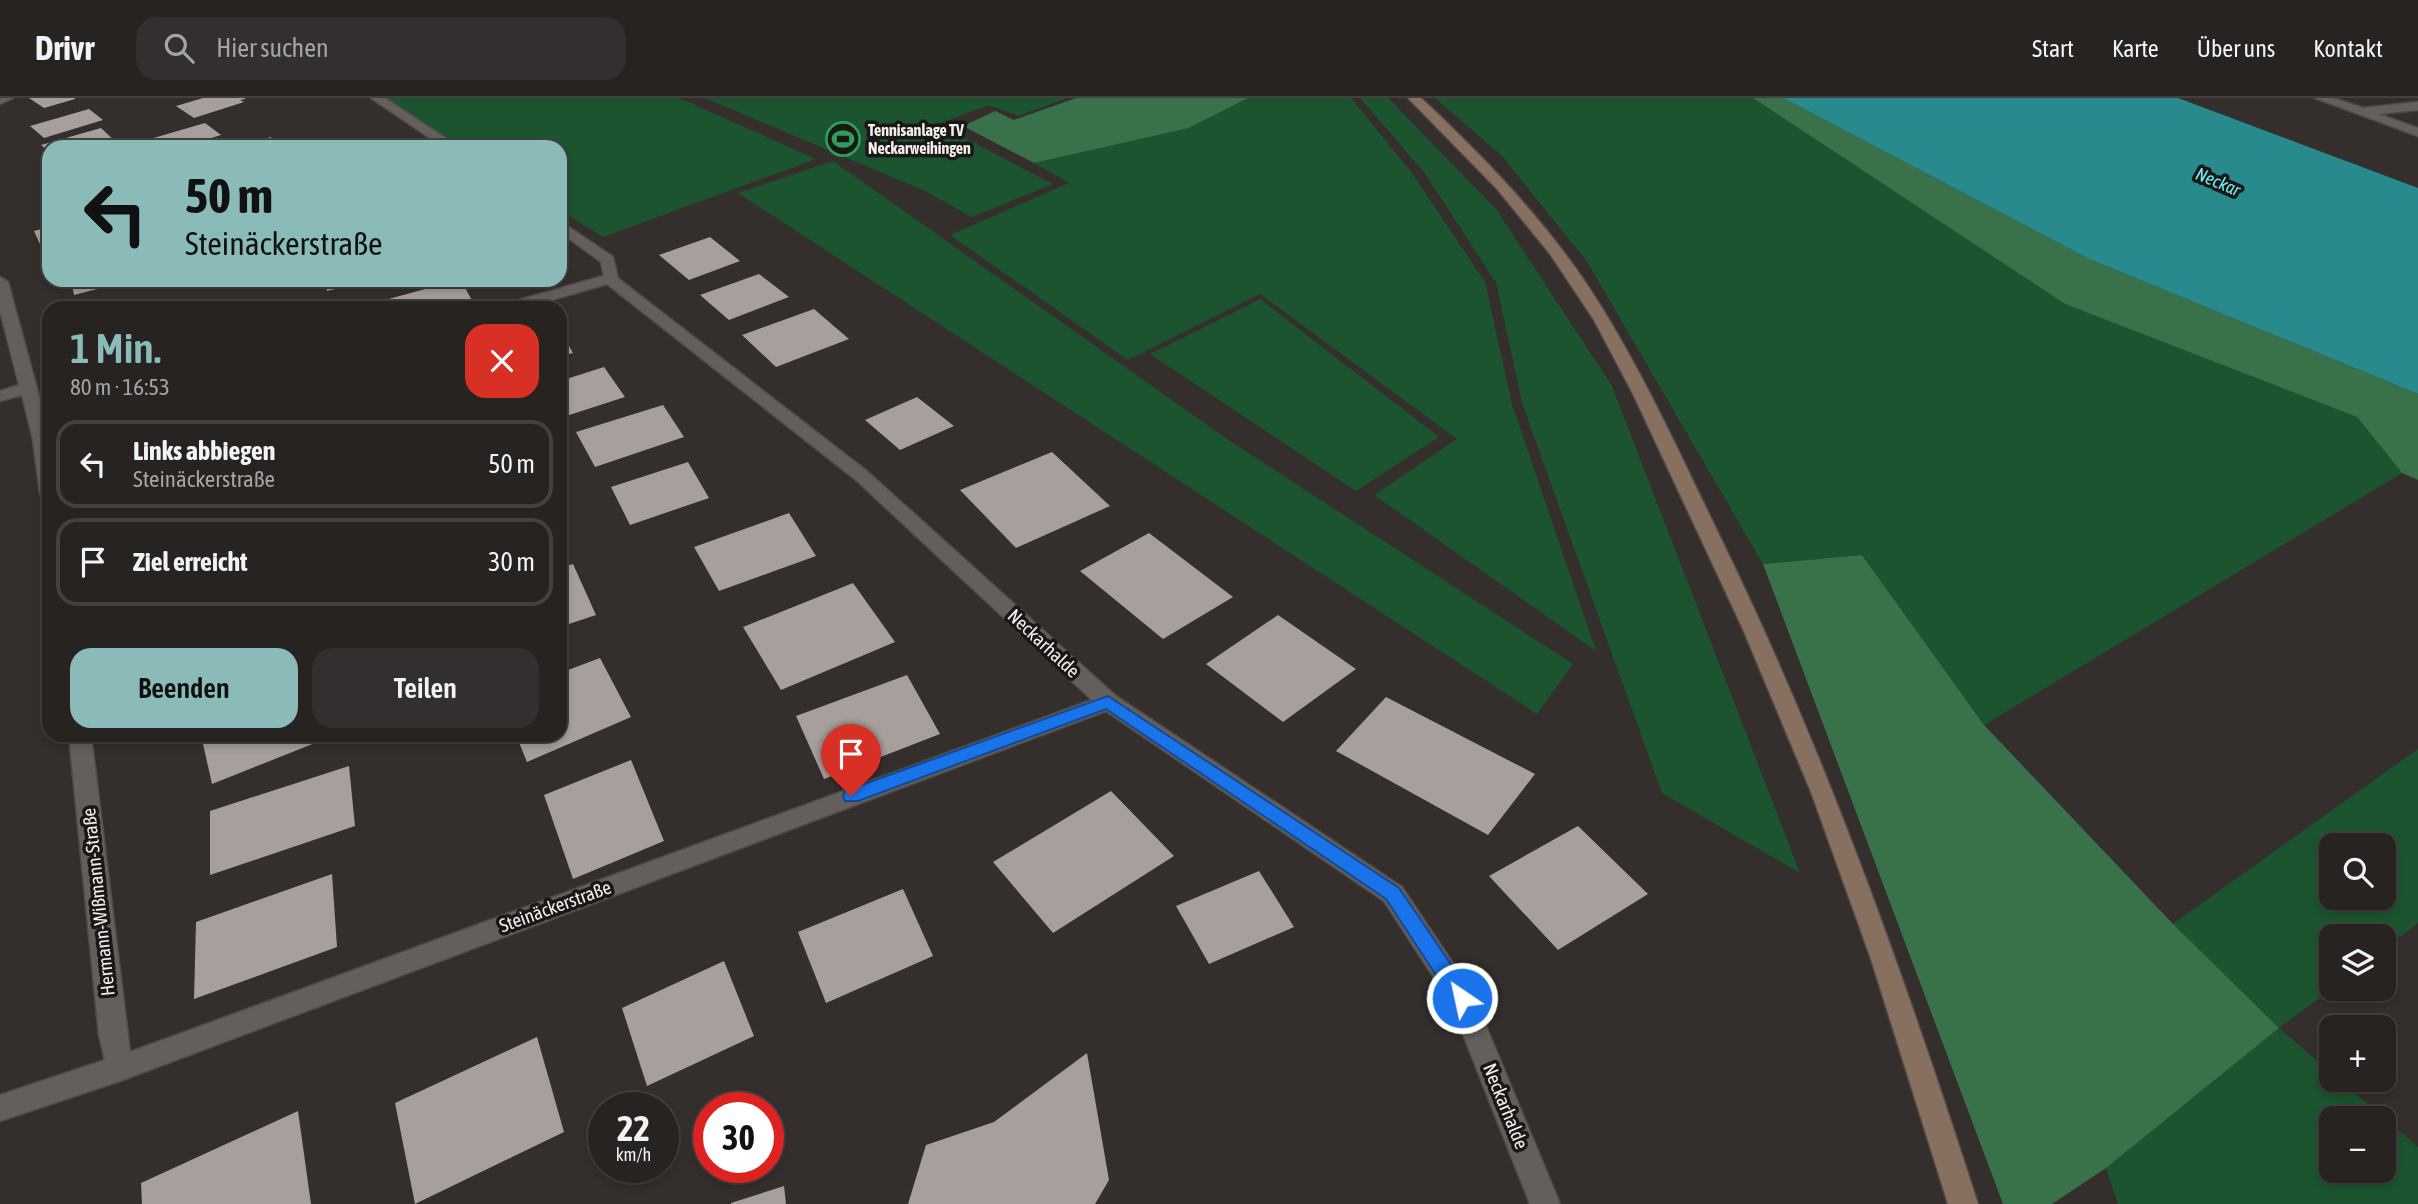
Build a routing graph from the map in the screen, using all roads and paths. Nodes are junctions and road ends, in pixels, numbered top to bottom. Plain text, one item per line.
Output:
1 (7, 98) edge
2 (377, 98) edge
3 (1415, 98) edge
4 (2321, 98) edge
5 (0, 100) edge
6 (2418, 106) edge
7 (2358, 111) junction
8 (2418, 132) edge
9 (441, 140) edge
10 (567, 230) edge
11 (610, 279) junction
12 (0, 282) edge
13 (531, 301) edge
14 (27, 388) junction
15 (0, 396) edge
16 (42, 430) edge
17 (1108, 702) junction
18 (80, 742) edge
19 (120, 1068) junction
20 (0, 1108) edge
21 (1545, 1204) edge
22 (1963, 1204) edge

1 - 5 street
2 - 9 street
3 - 22 main road
4 - 7 street
6 - 7 street
7 - 8 street
10 - 11 street, Neckarhalde
11 - 13 street
11 - 17 street, Neckarhalde
12 - 14 street
14 - 15 street
14 - 16 street
17 - 19 street, Steinäckerstraße
17 - 21 street, Neckarhalde
18 - 19 street, Hermann-Wißmann-Straße
19 - 20 street, Steinäckerstraße

